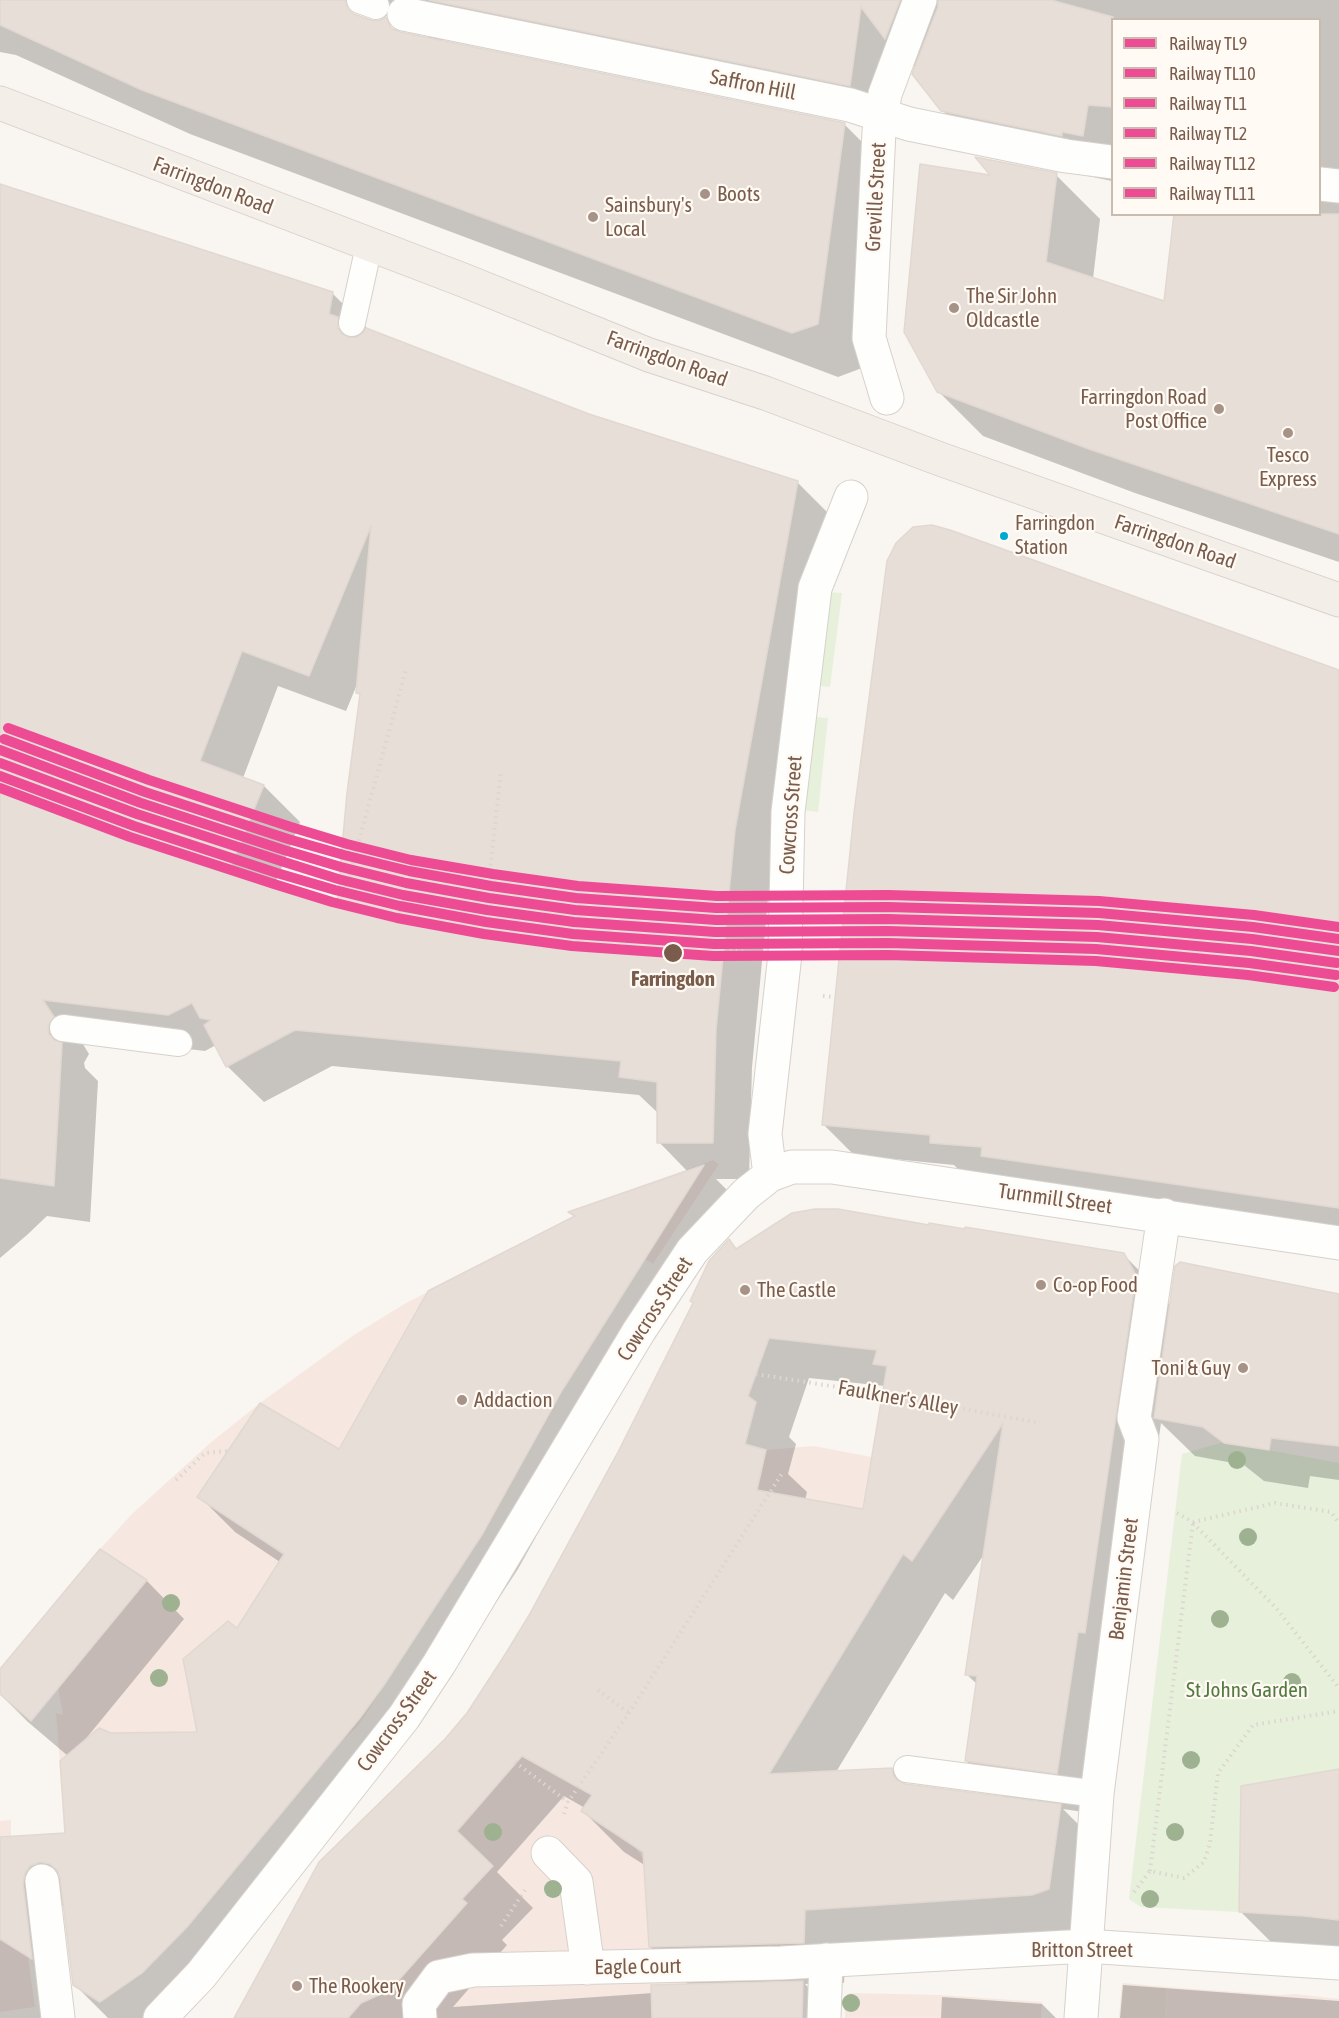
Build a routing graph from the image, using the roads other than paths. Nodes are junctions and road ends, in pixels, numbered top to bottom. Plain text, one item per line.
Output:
1 (920, 0) edge
2 (383, 8) edge
3 (0, 103) edge
4 (882, 115) junction
5 (1111, 162) edge
6 (1321, 184) edge
7 (1339, 186) edge
8 (369, 246) junction
9 (352, 323) dead end
10 (887, 398) dead end
11 (851, 497) dead end
12 (1339, 600) edge
13 (63, 1028) dead end
14 (179, 1043) dead end
15 (770, 1174) junction
16 (1164, 1215) junction
17 (1339, 1243) edge
18 (907, 1769) dead end
19 (1097, 1794) junction
20 (548, 1853) road end
21 (42, 1881) dead end
22 (1086, 1946) junction
23 (826, 1960) junction
24 (1339, 1963) edge
25 (588, 1968) junction
26 (58, 2018) edge
27 (160, 2018) edge
28 (420, 2018) edge
29 (824, 2018) edge
30 (1081, 2018) edge

1 - 4 street, Greville Street
2 - 4 street, Saffron Hill
3 - 8 main road, Farringdon Road
4 - 5 street, Saffron Hill
4 - 10 street, Greville Street
6 - 7 street
8 - 9 lane
8 - 12 main road, Farringdon Road
11 - 15 street, Cowcross Street
13 - 14 lane
15 - 16 street, Turnmill Street
15 - 27 street, Cowcross Street
16 - 17 street, Turnmill Street
16 - 19 street, Benjamin Street
18 - 19 lane
19 - 22 street, Benjamin Street
20 - 25 street
21 - 26 street
22 - 23 street, Britton Street
22 - 24 street, Britton Street
22 - 30 street, Benjamin Street
23 - 25 street, Eagle Court
23 - 29 street
25 - 28 street, Eagle Court

